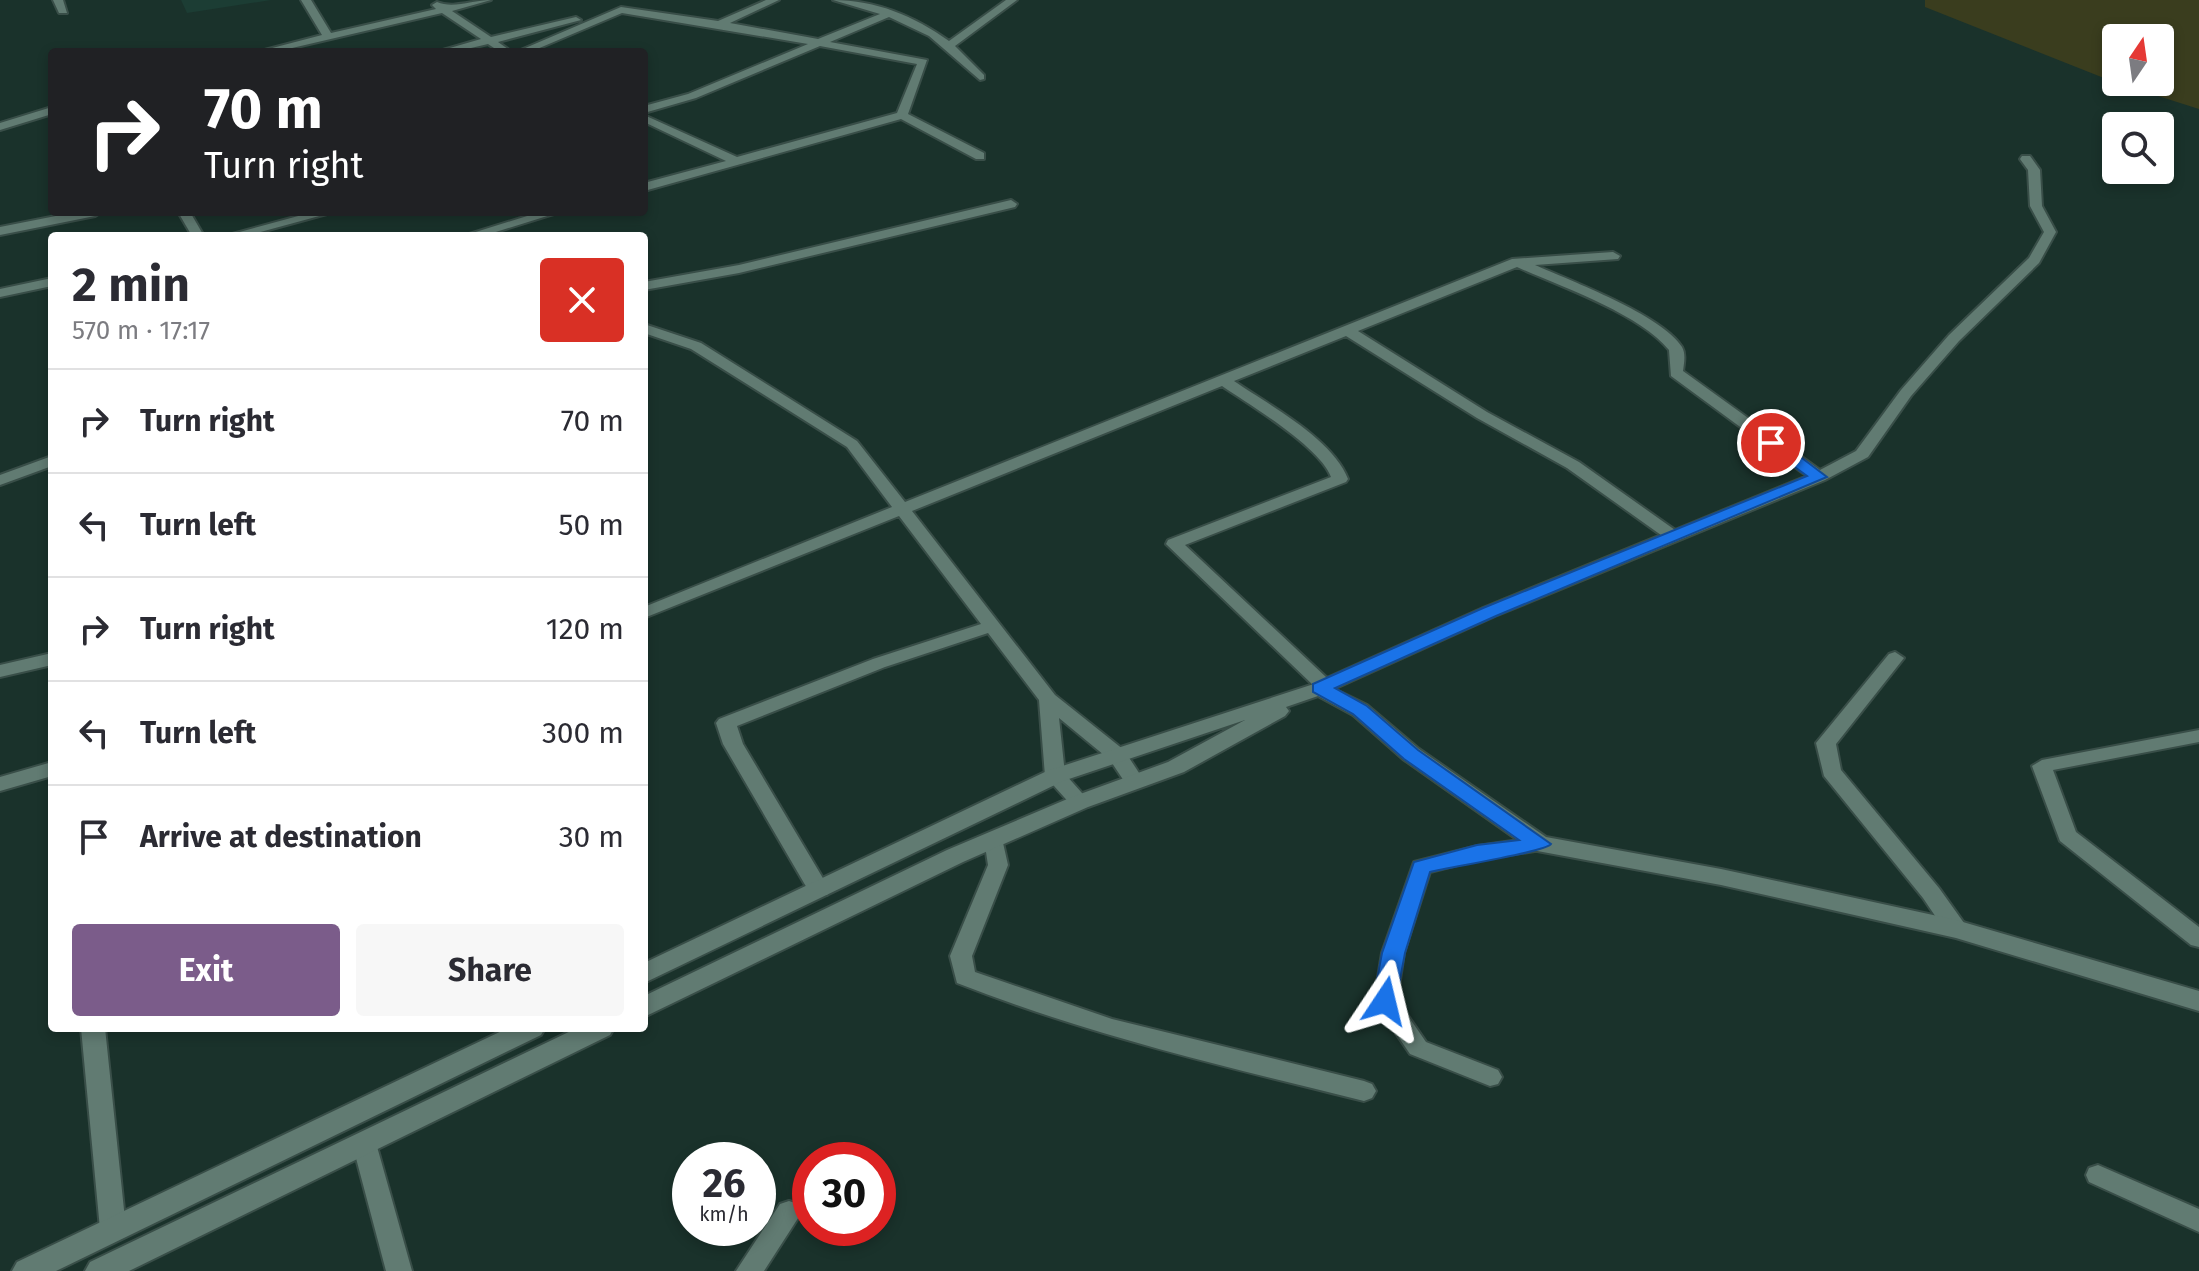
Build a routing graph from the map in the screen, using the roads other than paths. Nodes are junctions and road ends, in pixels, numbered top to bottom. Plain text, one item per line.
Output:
1 (306, 0) edge
2 (432, 0) edge
3 (486, 0) edge
4 (643, 0) edge
5 (774, 0) edge
6 (838, 0) edge
7 (1012, 0) edge
8 (440, 10) junction
9 (621, 10) junction
10 (892, 12) junction
11 (719, 24) junction
12 (328, 36) junction
13 (493, 40) junction
14 (819, 41) junction
15 (951, 44) junction
16 (278, 48) edge
17 (458, 48) edge
18 (502, 48) edge
19 (531, 48) edge
20 (980, 77) dead end
21 (648, 109) edge
22 (48, 111) edge
23 (902, 115) junction
24 (648, 120) edge
25 (0, 127) edge
26 (980, 156) dead end
27 (2026, 159) dead end
28 (736, 161) junction
29 (648, 186) edge
30 (1011, 204) dead end
31 (75, 216) edge
32 (312, 216) edge
33 (524, 216) edge
34 (0, 231) edge
35 (247, 232) edge
36 (480, 232) edge
37 (1613, 256) dead end
38 (1517, 262) junction
39 (48, 283) edge
40 (648, 285) edge
41 (0, 293) edge
42 (648, 329) edge
43 (1346, 330) junction
44 (1222, 379) junction
45 (48, 462) edge
46 (1819, 477) junction
47 (0, 480) edge
48 (901, 509) junction
49 (1673, 536) junction
50 (648, 611) edge
51 (991, 626) junction
52 (1895, 658) dead end
53 (48, 660) edge
54 (0, 671) edge
55 (1322, 687) junction
56 (1048, 699) junction
57 (2199, 736) edge
58 (1117, 755) junction
59 (48, 770) edge
60 (1055, 776) junction
61 (1135, 782) junction
62 (0, 784) edge
63 (1080, 802) junction
64 (994, 839) junction
65 (1540, 844) junction
66 (819, 890) junction
67 (1956, 929) junction
68 (2199, 939) edge
69 (648, 972) edge
70 (2199, 1001) edge
71 (648, 1005) edge
72 (93, 1032) edge
73 (524, 1032) edge
74 (593, 1032) edge
75 (1490, 1077) dead end
76 (1364, 1091) dead end
77 (364, 1143) junction
78 (2098, 1175) dead end
79 (789, 1212) dead end
80 (2199, 1221) edge
81 (113, 1229) junction
82 (27, 1271) edge
83 (100, 1271) edge
84 (399, 1271) edge
85 (749, 1271) edge

1 - 12 street
2 - 8 street
3 - 8 street
4 - 9 street
5 - 11 street
6 - 10 street
7 - 15 street
8 - 12 street
8 - 13 street
9 - 11 street
9 - 13 street
9 - 19 street
10 - 14 street
10 - 15 street
11 - 14 street
12 - 16 street
13 - 17 street
13 - 18 street
14 - 21 street
14 - 23 street
15 - 20 street
22 - 25 street
23 - 26 street
23 - 28 street
24 - 28 street
27 - 46 street
28 - 29 street
30 - 40 street
31 - 34 street
32 - 35 street
33 - 36 street
37 - 38 street
38 - 43 street
38 - 46 street
39 - 41 street
42 - 48 street
43 - 44 street
43 - 49 street
44 - 48 street
44 - 55 street
45 - 47 street
46 - 49 street
48 - 50 street
48 - 51 street
49 - 55 street
51 - 56 street
51 - 66 street
52 - 67 street
53 - 54 street
55 - 58 street
55 - 61 street
55 - 65 street
56 - 58 street
56 - 60 street
57 - 68 street
58 - 60 street
58 - 61 street
59 - 62 street
60 - 63 street
60 - 66 street
61 - 63 street
63 - 64 street
64 - 71 street
64 - 76 street
65 - 67 street
65 - 75 street
66 - 69 street
67 - 70 street
72 - 81 street
73 - 81 street
74 - 77 street
77 - 83 street
77 - 84 street
78 - 80 street
79 - 85 street
81 - 82 street

